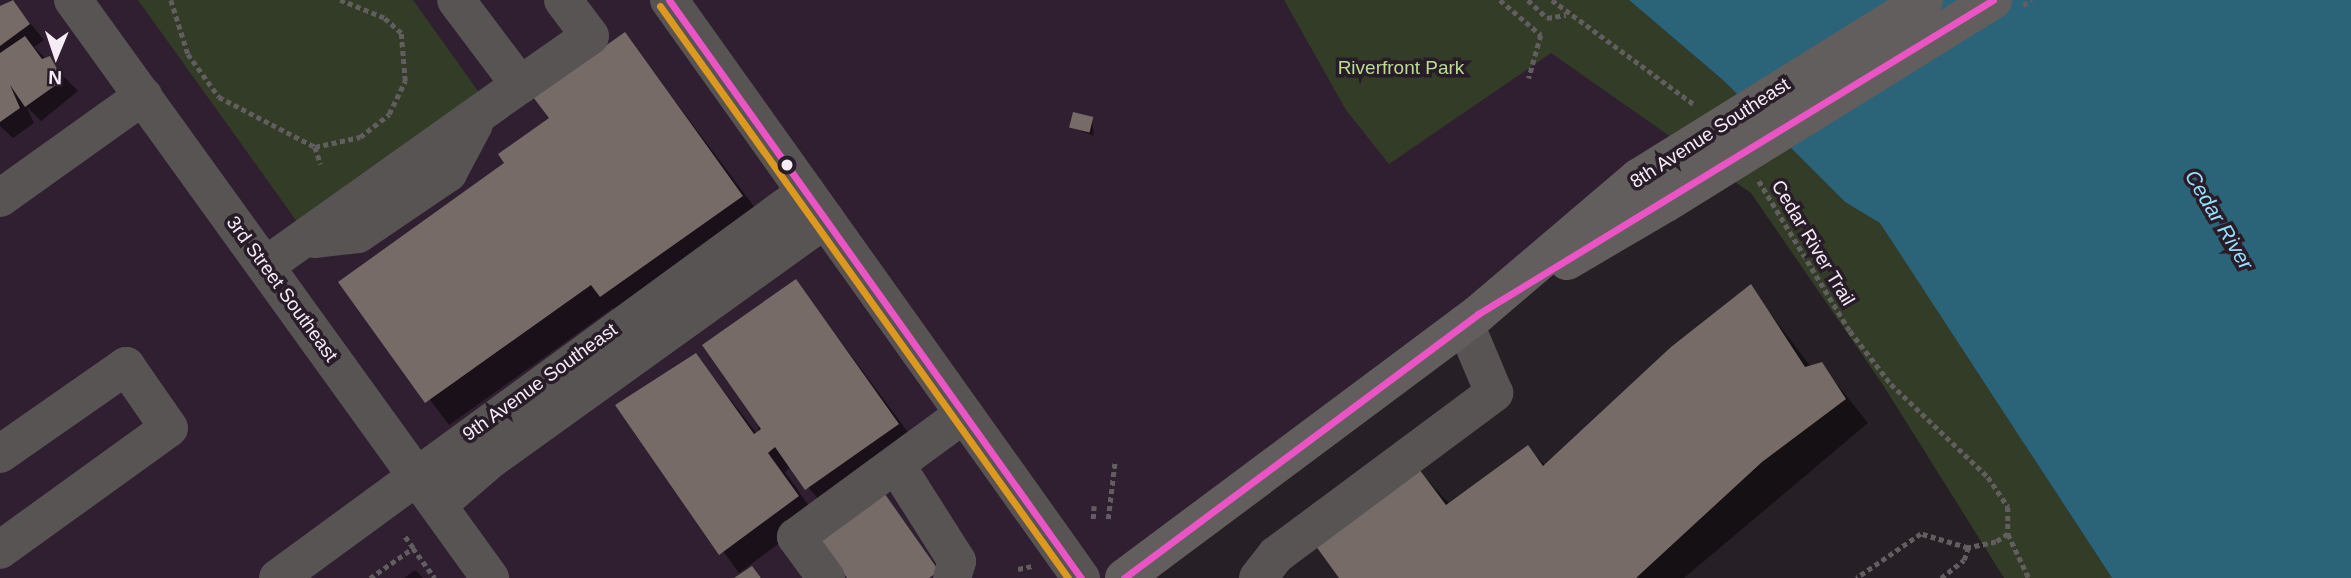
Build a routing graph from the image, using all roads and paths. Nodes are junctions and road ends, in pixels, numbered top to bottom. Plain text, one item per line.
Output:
1 (73, 0) edge
2 (171, 0) edge
3 (340, 0) edge
4 (456, 0) edge
5 (563, 0) edge
6 (669, 0) edge
7 (1500, 0) edge
8 (1528, 0) edge
9 (1552, 0) edge
10 (1924, 0) edge
11 (1993, 0) edge
12 (1566, 15) junction
13 (1529, 78) dead end
14 (520, 85) junction
15 (143, 96) junction
16 (1701, 110) dead end
17 (315, 147) junction
18 (321, 164) dead end
19 (1752, 170) dead end
20 (0, 198) edge
21 (816, 205) junction
22 (265, 266) junction
23 (1472, 319) junction
24 (964, 414) junction
25 (0, 454) edge
26 (1115, 460) dead end
27 (896, 464) junction
28 (427, 491) junction
29 (1094, 506) dead end
30 (1093, 519) dead end
31 (1108, 519) dead end
32 (2008, 534) junction
33 (405, 537) dead end
34 (413, 548) junction
35 (1968, 548) junction
36 (0, 550) edge
37 (1032, 566) dead end
38 (1018, 569) dead end
39 (278, 578) edge
40 (370, 578) edge
41 (435, 578) edge
42 (490, 578) edge
43 (826, 578) edge
44 (953, 578) edge
45 (1081, 578) edge
46 (1124, 578) edge
47 (1258, 578) edge
48 (1857, 578) edge
49 (1941, 578) edge
50 (2029, 578) edge

1 - 15 street, 3rd Street Southeast
2 - 17 path
3 - 17 path
4 - 14 street
5 - 14 street
6 - 21 street
7 - 13 path
8 - 12 path
9 - 12 path
10 - 23 main road, 8th Avenue Southeast, bridge
11 - 23 main road, 8th Avenue Southeast, bridge
12 - 16 path
14 - 22 street
15 - 20 street
15 - 22 street, 3rd Street Southeast
17 - 18 path
19 - 32 path, Cedar River Trail
21 - 24 street
21 - 28 street
21 - 28 street, 9th Avenue Southeast
22 - 28 street, 3rd Street Southeast
23 - 46 main road, 8th Avenue Southeast
23 - 47 street
24 - 27 street
24 - 45 street
25 - 36 street
26 - 31 path
27 - 43 street
27 - 44 street
28 - 39 street, 9th Avenue Southeast
28 - 42 street, 3rd Street Southeast
29 - 30 path
32 - 35 path
32 - 50 path, Cedar River Trail
33 - 34 path
34 - 40 path
34 - 41 path
35 - 48 path
35 - 49 path
37 - 38 path

